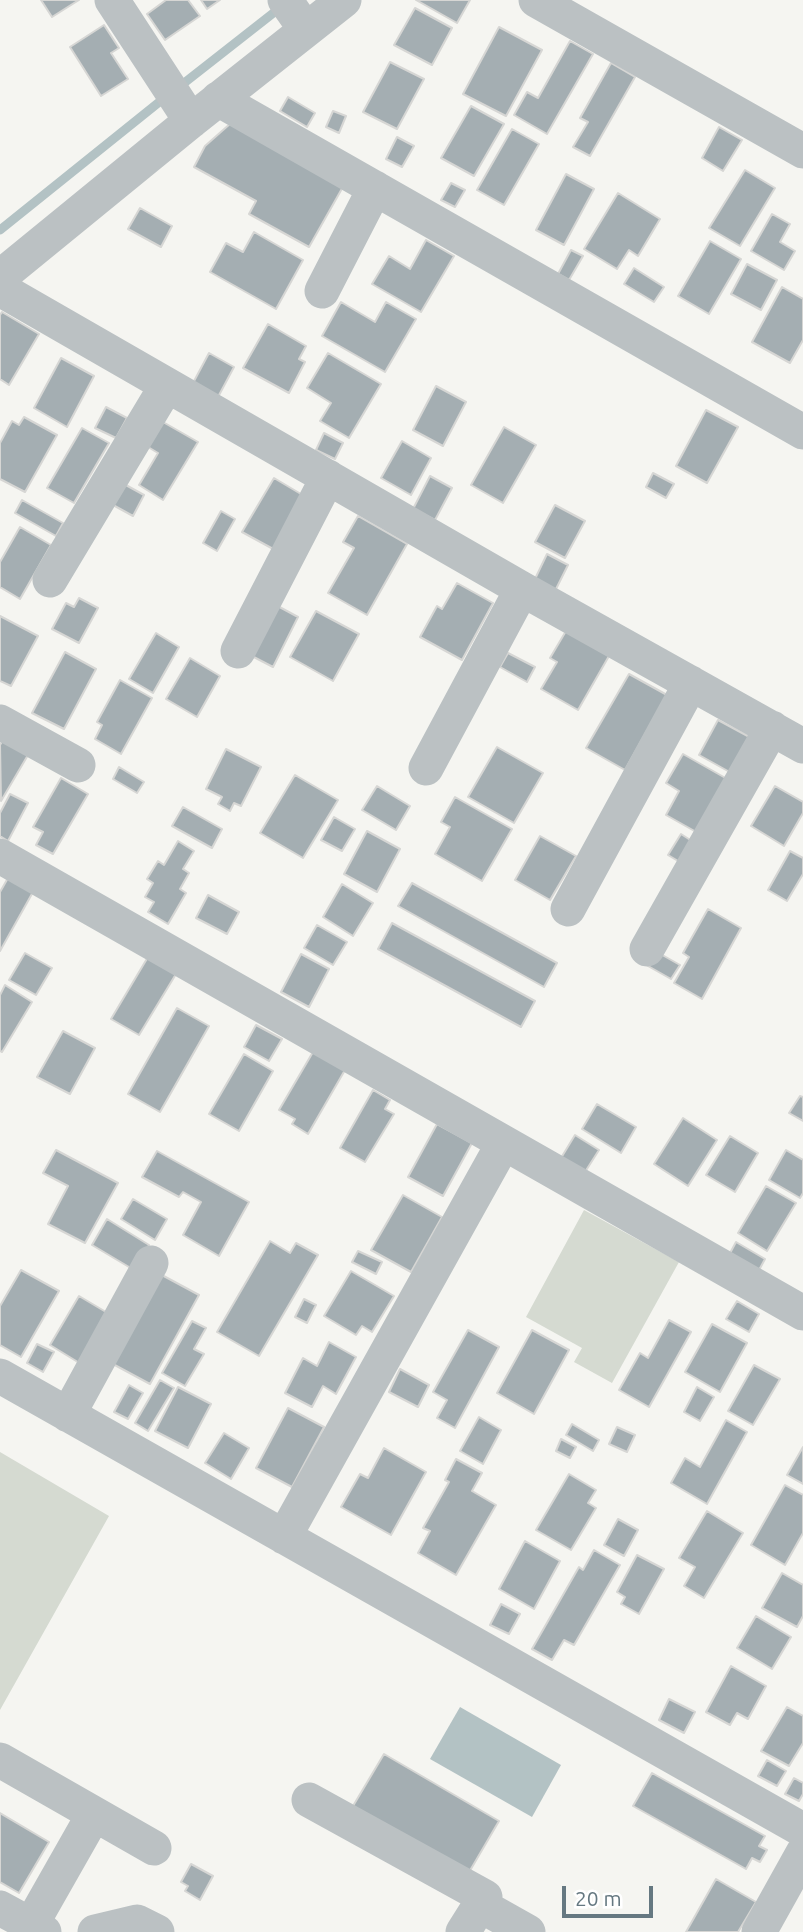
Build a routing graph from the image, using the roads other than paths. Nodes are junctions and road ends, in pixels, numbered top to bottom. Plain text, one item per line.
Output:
1 (112, 0) edge
2 (344, 0) edge
3 (536, 0) edge
4 (294, 14) edge
5 (218, 99) junction
6 (177, 101) junction
7 (803, 151) edge
8 (375, 188) junction
9 (0, 277) edge
10 (0, 289) edge
11 (322, 291) dead end
12 (167, 385) junction
13 (803, 432) edge
14 (328, 477) junction
15 (50, 580) dead end
16 (522, 589) junction
17 (237, 651) dead end
18 (691, 683) junction
19 (0, 722) edge
20 (772, 728) junction
21 (803, 746) edge
22 (78, 765) dead end
23 (426, 768) dead end
24 (0, 856) edge
25 (568, 909) dead end
26 (647, 948) dead end
27 (503, 1144) junction
28 (151, 1263) dead end
29 (803, 1313) edge
30 (0, 1377) edge
31 (68, 1415) junction
32 (284, 1537) junction
33 (0, 1760) edge
34 (309, 1800) dead end
35 (94, 1814) junction
36 (803, 1830) edge
37 (154, 1848) dead end
38 (803, 1853) edge
39 (0, 1908) edge
40 (472, 1919) edge
41 (38, 1930) edge
42 (95, 1932) edge
43 (157, 1932) edge
44 (528, 1932) edge
45 (759, 1932) edge

1 - 6 street
2 - 4 street
3 - 7 street
4 - 5 street
5 - 6 street
5 - 8 street
6 - 9 street
8 - 11 street
8 - 13 street
10 - 12 street
12 - 14 street
12 - 15 street
14 - 16 street
14 - 17 street
16 - 18 street
16 - 23 street
18 - 20 street
18 - 25 street
19 - 22 street
20 - 21 street
20 - 26 street
24 - 27 street
27 - 29 street
27 - 32 street
28 - 31 street
30 - 31 street
31 - 32 street
32 - 36 street
33 - 35 street
34 - 40 street
35 - 37 street
35 - 41 street
38 - 45 street
39 - 41 street
40 - 44 street
42 - 43 street

